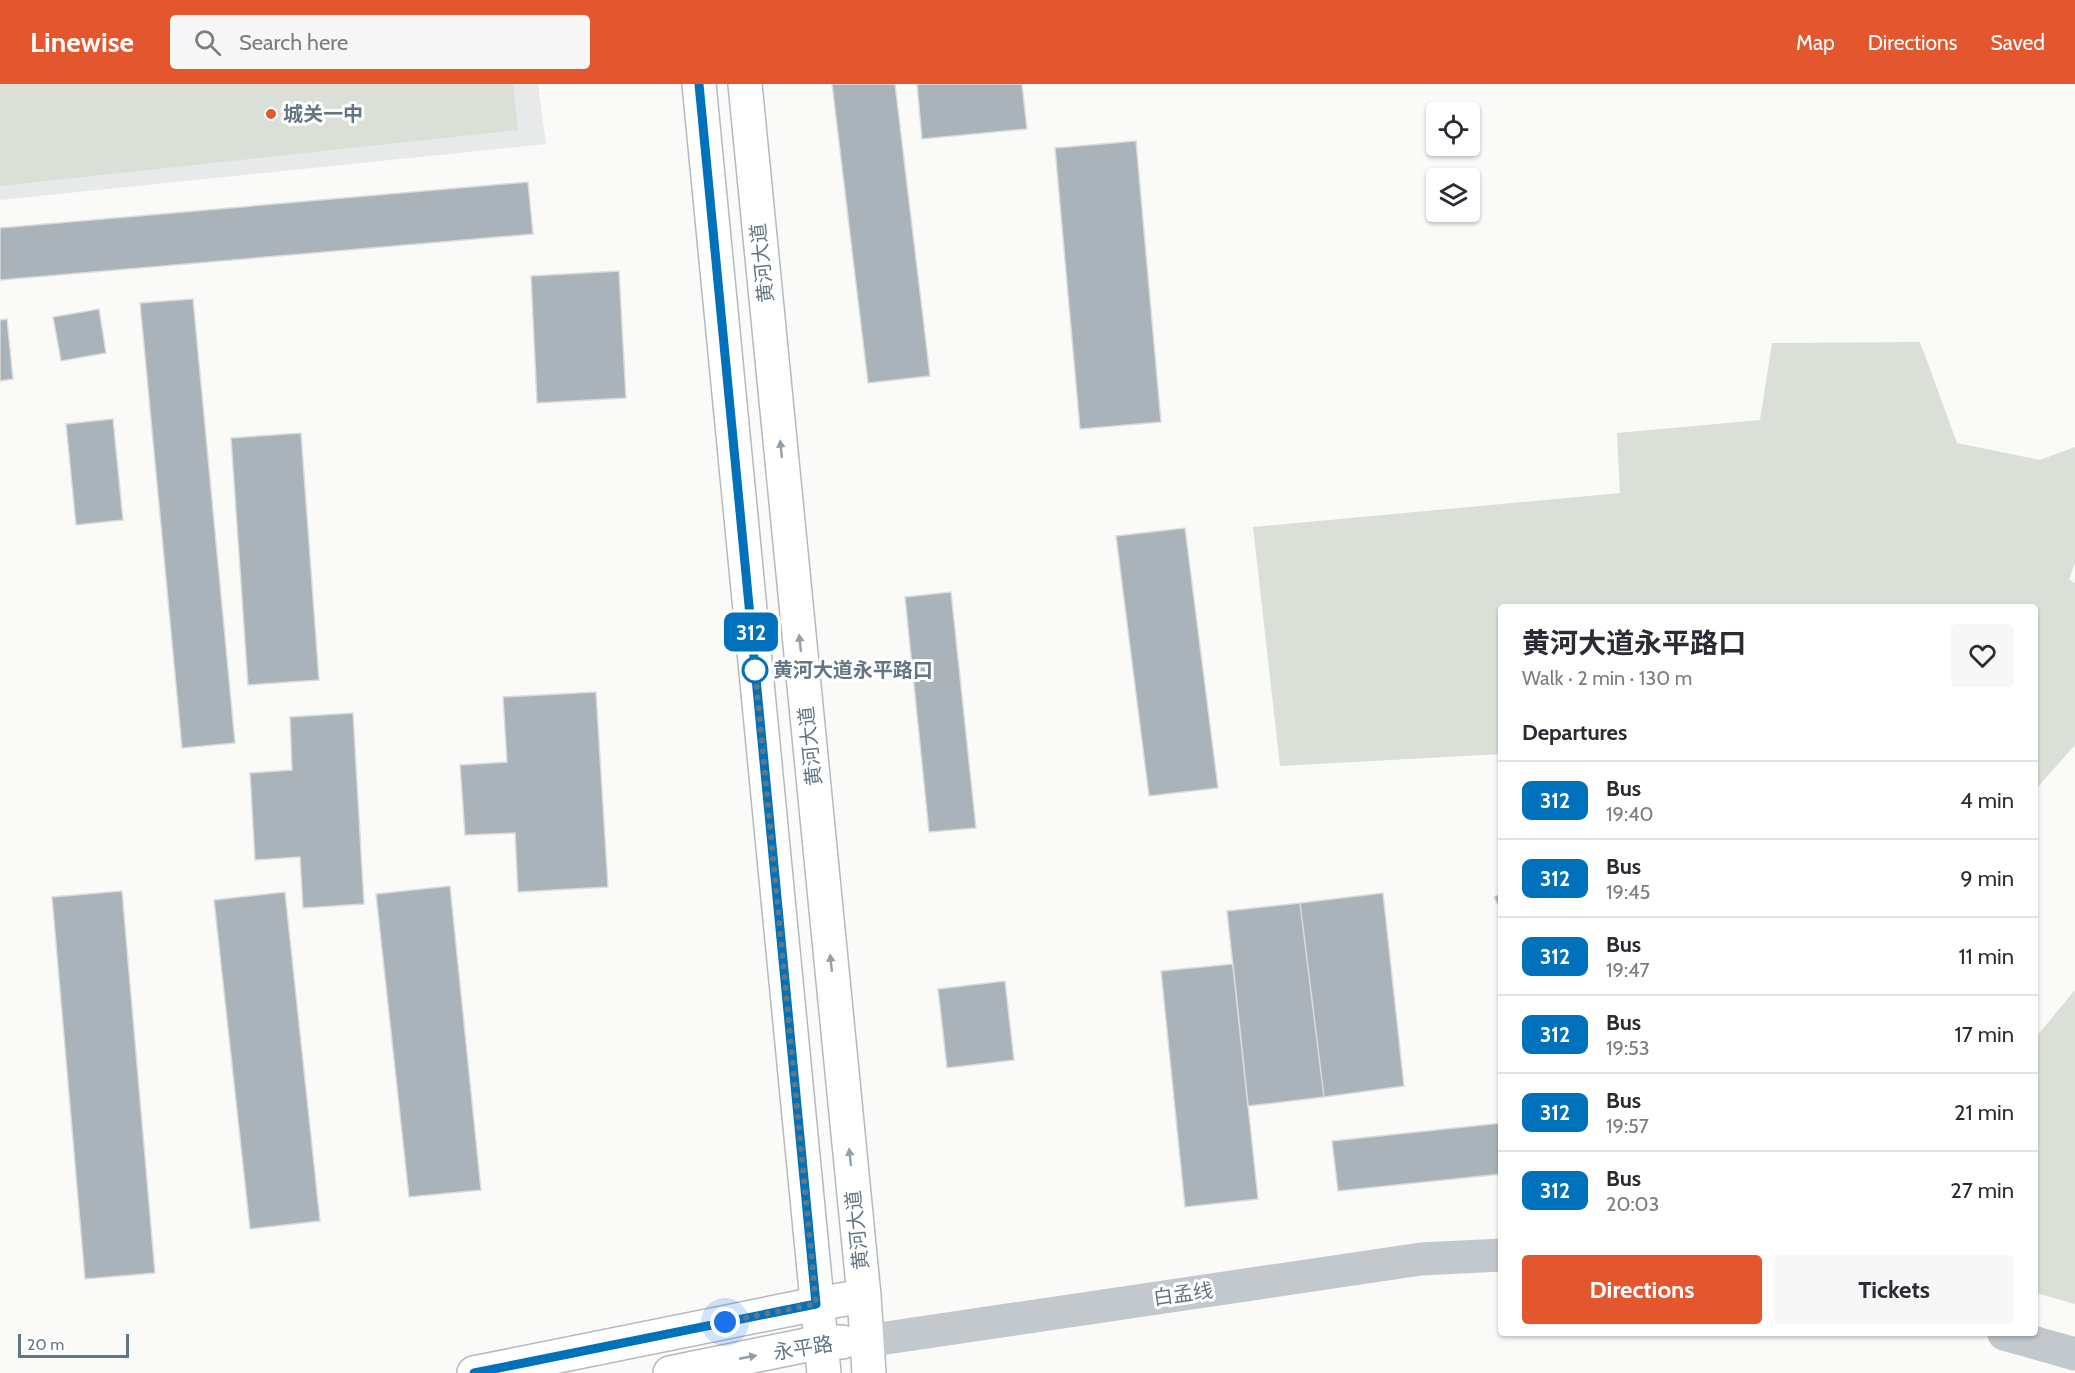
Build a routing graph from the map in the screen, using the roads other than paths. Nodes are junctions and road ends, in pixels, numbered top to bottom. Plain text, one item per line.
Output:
1 (699, 84) edge
2 (745, 84) edge
3 (1498, 1255) edge
4 (864, 1296) junction
5 (816, 1304) junction
6 (2011, 1336) edge
7 (866, 1341) junction
8 (2075, 1354) edge
9 (823, 1358) edge
10 (474, 1373) edge
11 (670, 1373) edge
12 (869, 1373) edge

1 - 5 main road
4 -> 2 main road, 黄河大道
3 - 7 street, 白孟线
4 - 5 main road, 永平路
4 - 7 main road, 黄河大道
5 - 9 main road
5 - 10 main road, 永平路
6 - 8 street
7 - 9 main road, 永平路
7 - 12 main road, 黄河大道
11 -> 9 main road, 永平路

